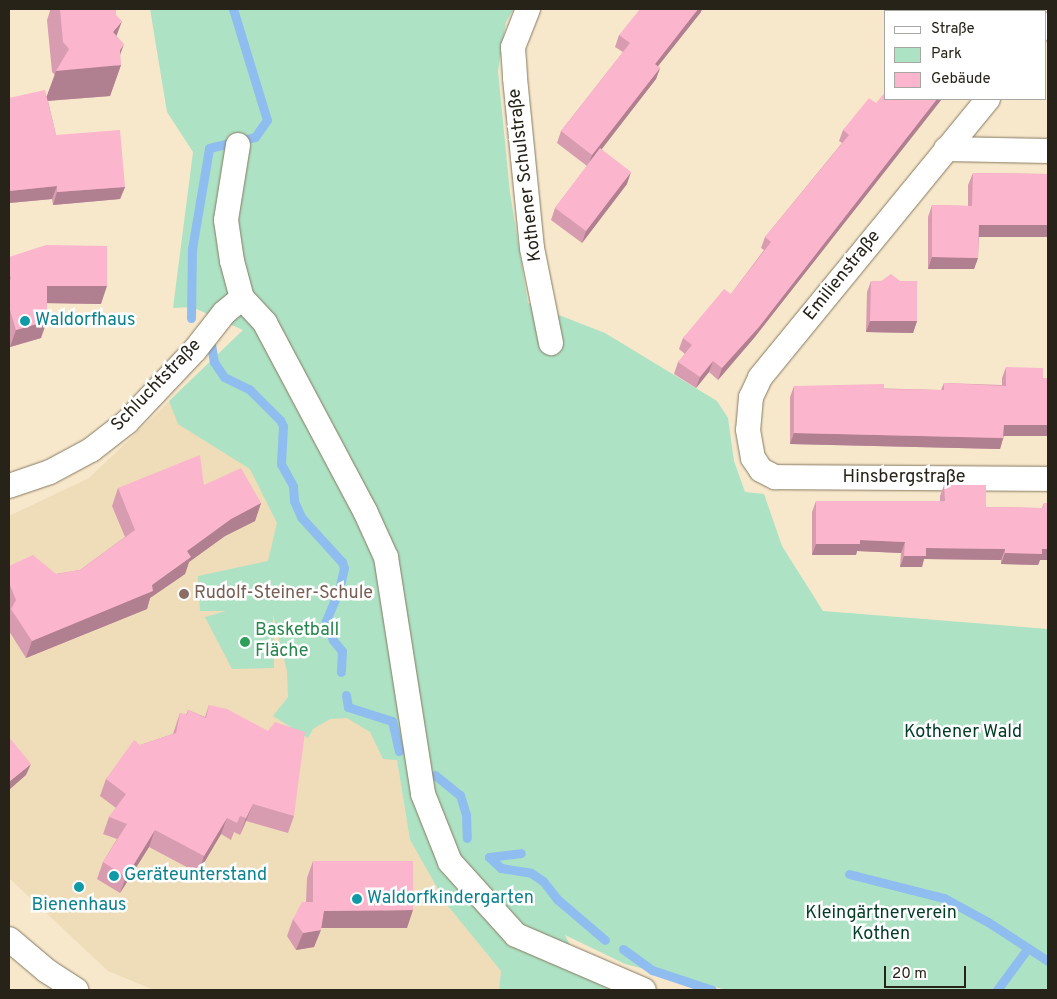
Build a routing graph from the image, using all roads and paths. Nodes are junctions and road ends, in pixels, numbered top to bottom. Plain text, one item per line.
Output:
1 (528, 9) edge
2 (987, 100) edge
3 (238, 145) dead end
4 (946, 149) junction
5 (1048, 151) edge
6 (242, 298) junction
7 (551, 343) dead end
8 (761, 470) joint
9 (1048, 479) edge
10 (9, 486) edge
11 (9, 939) edge
12 (76, 990) edge
13 (644, 990) edge

1 - 7 street, Kothener Schulstraße
2 - 4 street, Emilienstraße
3 - 6 street
4 - 5 street
4 - 8 street, Emilienstraße
6 - 10 street, Schluchtstraße
6 - 13 street
8 - 9 street, Hinsbergstraße
11 - 12 street

